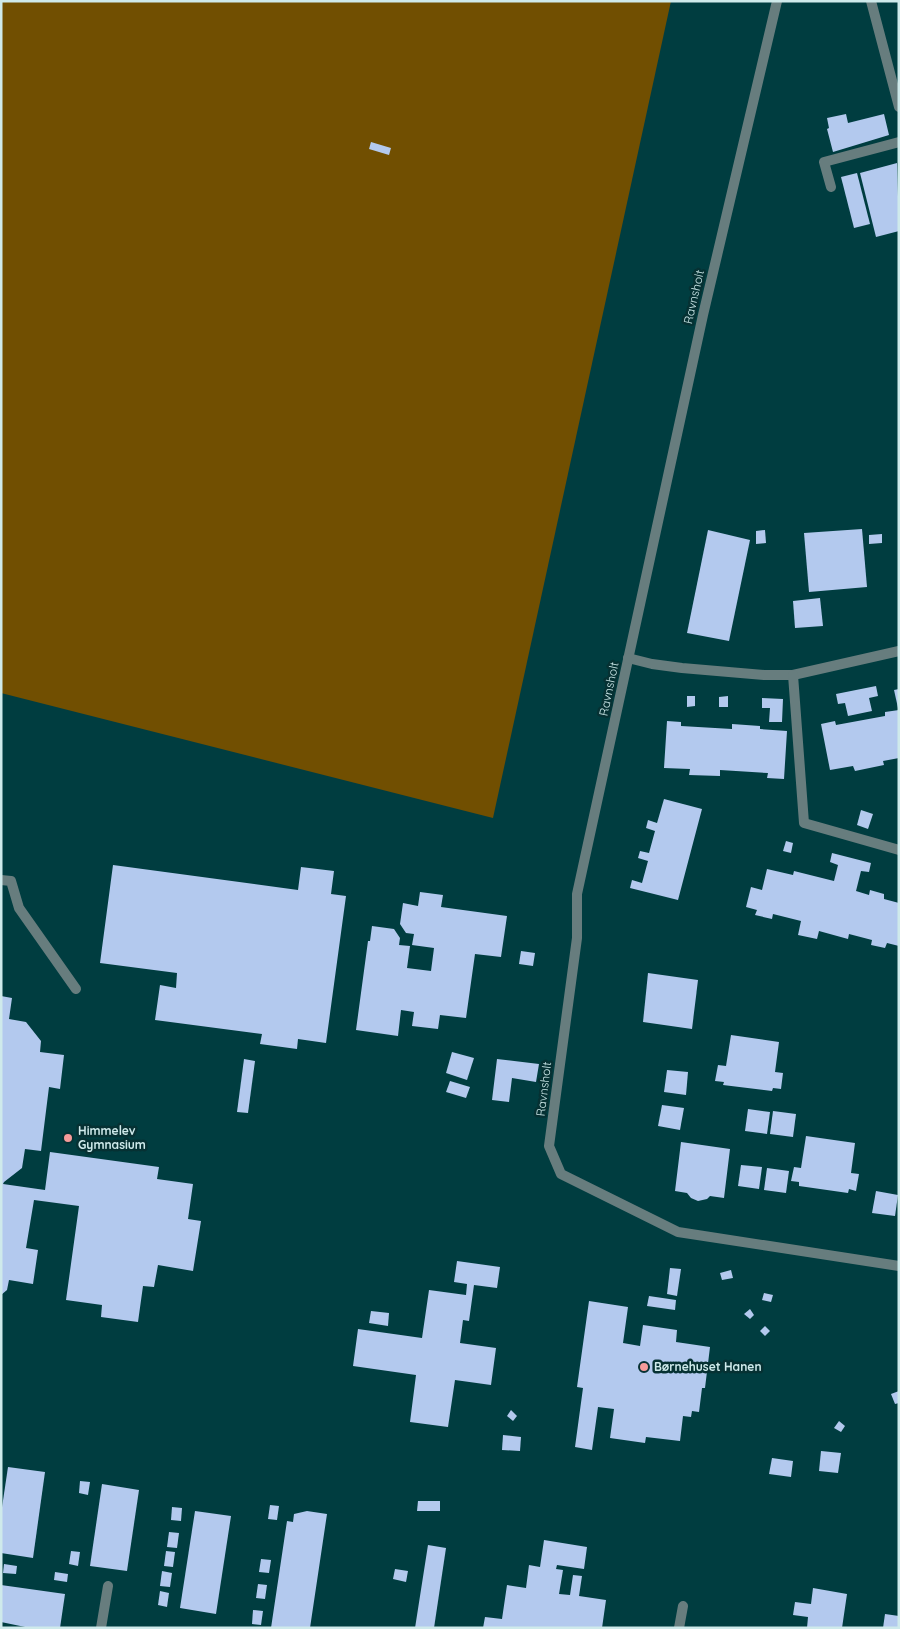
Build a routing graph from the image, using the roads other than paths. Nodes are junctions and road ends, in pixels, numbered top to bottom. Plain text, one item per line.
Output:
1 (777, 1) edge
2 (872, 1) edge
3 (899, 107) edge
4 (899, 142) edge
5 (831, 187) dead end
6 (899, 651) edge
7 (628, 658) junction
8 (793, 675) junction
9 (899, 850) edge
10 (1, 880) edge
11 (76, 989) dead end
12 (899, 1266) edge
13 (108, 1586) dead end
14 (683, 1606) dead end
15 (102, 1628) edge
16 (680, 1628) edge

1 - 7 street, Ravnsholt
2 - 3 street
4 - 5 street
6 - 8 street, Ravnsholt
7 - 8 street, Ravnsholt
7 - 12 street, Ravnsholt
8 - 9 street
10 - 11 street
13 - 15 street
14 - 16 street

